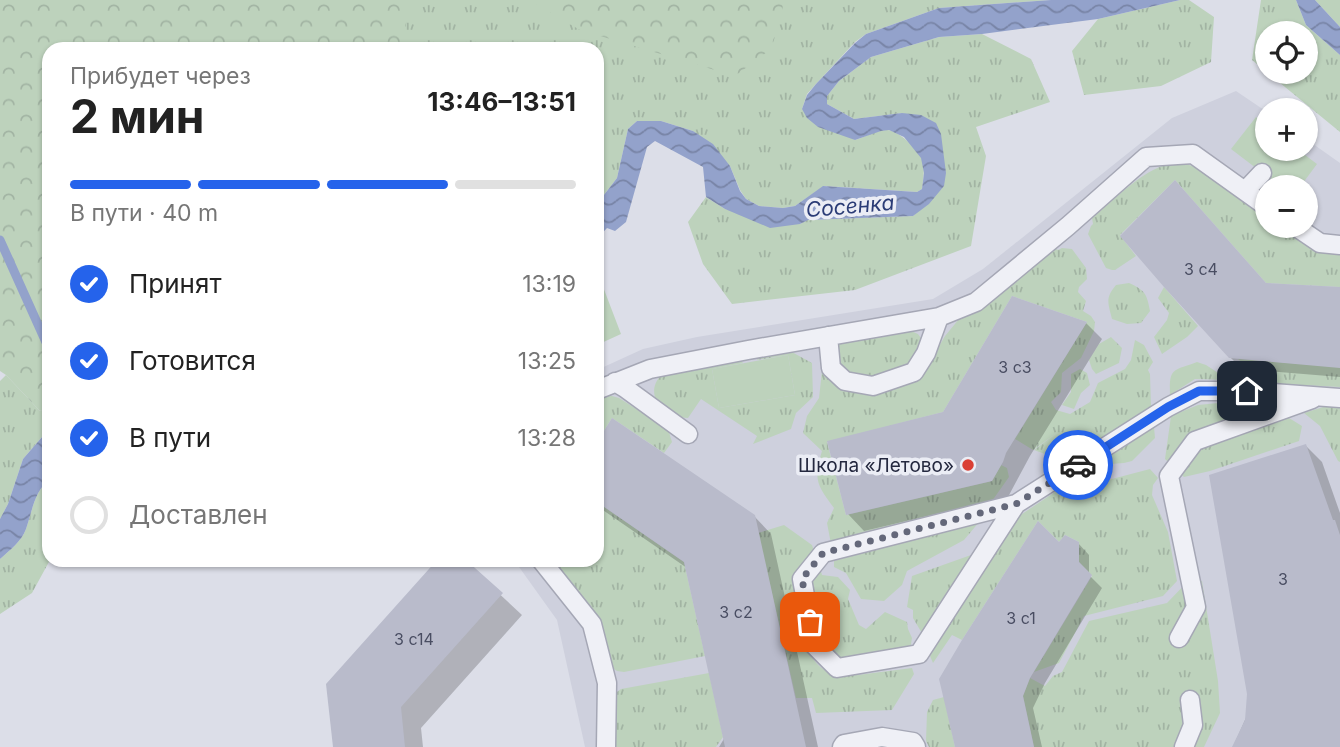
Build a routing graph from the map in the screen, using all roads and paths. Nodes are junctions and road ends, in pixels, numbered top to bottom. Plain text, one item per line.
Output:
1 (1262, 173) dead end
2 (1245, 191) junction
3 (1255, 198) edge
4 (1313, 238) edge
5 (1340, 244) edge
6 (939, 317) junction
7 (828, 336) junction
8 (615, 382) junction
9 (604, 387) edge
10 (1319, 396) junction
11 (1340, 398) edge
12 (688, 434) dead end
13 (1016, 504) junction
14 (547, 567) edge
15 (1179, 638) dead end
16 (1189, 700) dead end
17 (606, 747) edge
18 (842, 747) edge
19 (916, 747) edge
20 (1184, 747) edge

1 - 2 lane
2 - 3 lane
2 - 6 lane
4 - 5 lane
6 - 7 lane
6 - 7 lane
7 - 8 lane
8 - 9 lane
8 - 12 lane
10 - 11 lane
10 - 13 lane
10 - 15 lane
13 - 13 lane
14 - 17 lane
16 - 20 lane
18 - 19 lane

